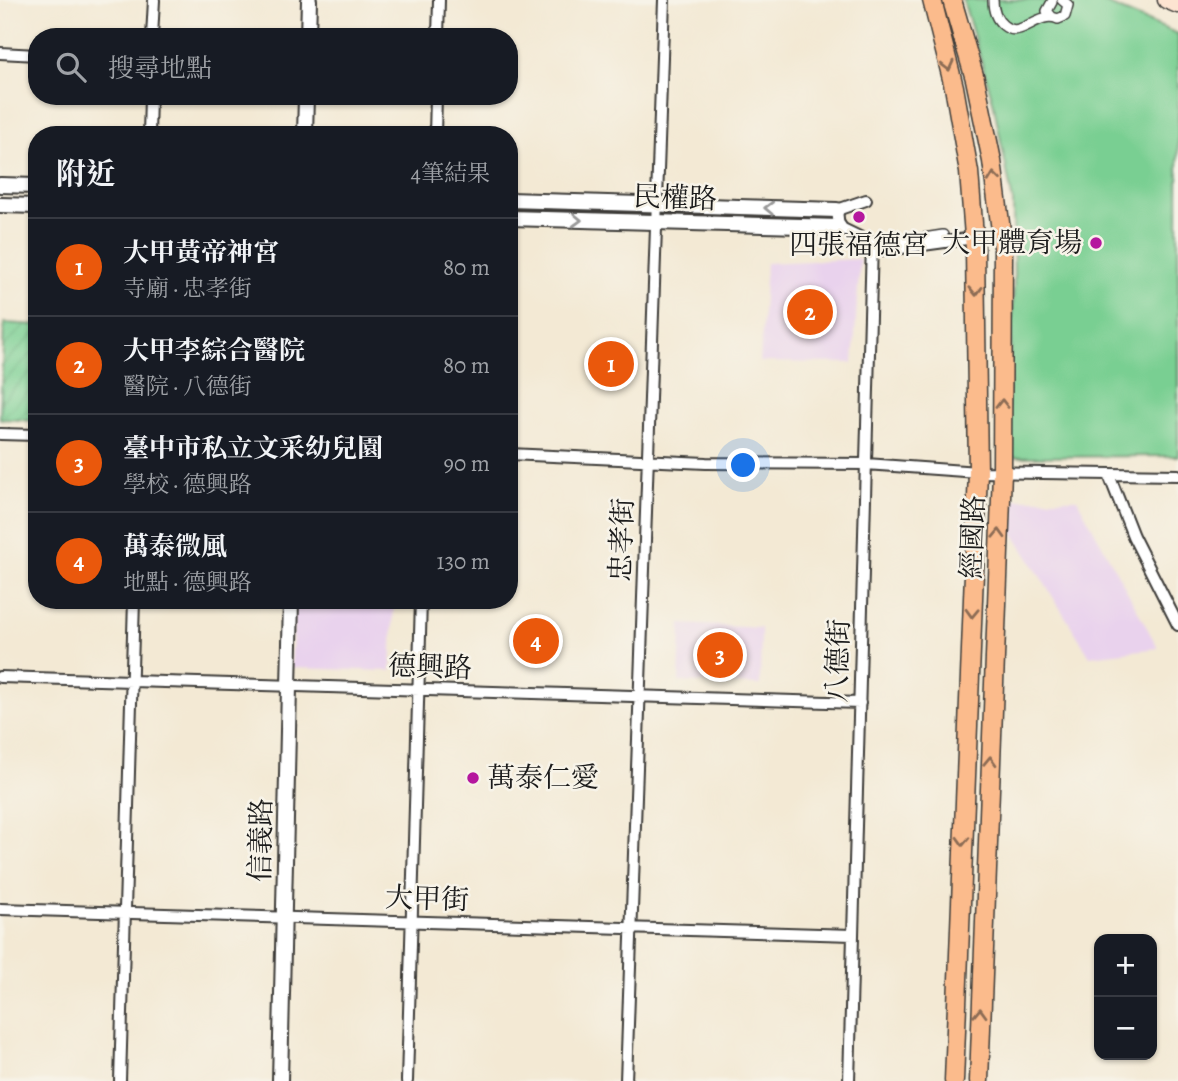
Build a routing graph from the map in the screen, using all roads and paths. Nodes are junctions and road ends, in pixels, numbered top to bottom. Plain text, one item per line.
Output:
1 (154, 0) edge
2 (309, 0) edge
3 (439, 0) edge
4 (664, 0) edge
5 (932, 0) edge
6 (952, 0) edge
7 (993, 0) edge
8 (1056, 0) edge
9 (1166, 0) edge
10 (1178, 5) edge
11 (1052, 17) junction
12 (152, 28) edge
13 (308, 28) edge
14 (438, 28) edge
15 (0, 54) edge
16 (28, 55) edge
17 (150, 105) edge
18 (306, 105) edge
19 (436, 105) edge
20 (149, 126) edge
21 (305, 126) edge
22 (435, 126) edge
23 (0, 185) edge
24 (28, 186) edge
25 (518, 200) edge
26 (866, 200) dead end
27 (0, 205) edge
28 (657, 205) junction
29 (28, 206) edge
30 (837, 210) junction
31 (518, 218) edge
32 (656, 222) junction
33 (839, 227) junction
34 (943, 235) dead end
35 (974, 238) junction
36 (872, 247) junction
37 (0, 434) edge
38 (28, 435) edge
39 (518, 454) edge
40 (648, 460) junction
41 (866, 464) junction
42 (978, 472) junction
43 (1002, 472) junction
44 (1109, 475) junction
45 (1178, 475) edge
46 (134, 609) edge
47 (292, 609) edge
48 (421, 609) edge
49 (1178, 625) edge
50 (0, 677) edge
51 (132, 681) junction
52 (289, 685) junction
53 (419, 690) junction
54 (640, 696) junction
55 (860, 702) junction
56 (0, 909) edge
57 (125, 913) junction
58 (284, 918) junction
59 (411, 922) junction
60 (632, 928) junction
61 (853, 934) junction
62 (120, 1081) edge
63 (280, 1081) edge
64 (407, 1081) edge
65 (626, 1081) edge
66 (849, 1081) edge
67 (954, 1081) edge
68 (979, 1081) edge

1 - 12 street
2 - 13 street
3 - 14 street
4 - 28 street, 忠孝街
5 -> 35 main road, 經國路
43 -> 6 main road, 經國路
7 - 11 street
8 - 11 street
8 - 11 street
9 - 10 main road
15 - 16 street
17 - 20 street
18 - 21 street
19 - 22 street
23 - 24 street
25 - 28 street, 民權路
26 - 30 street
27 - 29 street
30 -> 28 street, 民權路
28 - 32 street, 忠孝街
30 - 33 street
31 -> 32 street, 民權路
32 - 33 street, 民權路
32 - 40 street, 忠孝街
33 - 36 street
34 - 36 street
35 - 36 street
35 -> 42 main road, 經國路
36 - 41 street, 八德街
37 - 38 street
39 - 40 street
40 - 41 street
40 - 54 street, 忠孝街
41 - 42 street
41 - 55 street, 八德街
42 - 43 street
42 -> 67 main road, 經國路
43 - 44 street
68 -> 43 main road, 經國路
44 - 45 street
44 - 49 street
46 - 51 street
47 - 52 street, 信義路
48 - 53 street
50 - 51 street, 德興路
51 - 52 street, 德興路
51 - 57 street
52 - 53 street, 德興路
52 - 58 street, 信義路
53 - 54 street, 德興路
53 - 59 street
54 - 55 street, 德興路
54 - 60 street, 忠孝街
55 - 61 street, 八德街
56 - 57 street, 大甲街
57 - 58 street, 大甲街
57 - 62 street
58 - 59 street, 大甲街
58 - 63 street, 信義路
59 - 60 street, 大甲街
59 - 64 street
60 - 61 street, 大甲街
60 - 65 street, 忠孝街
61 - 66 street, 八德街

